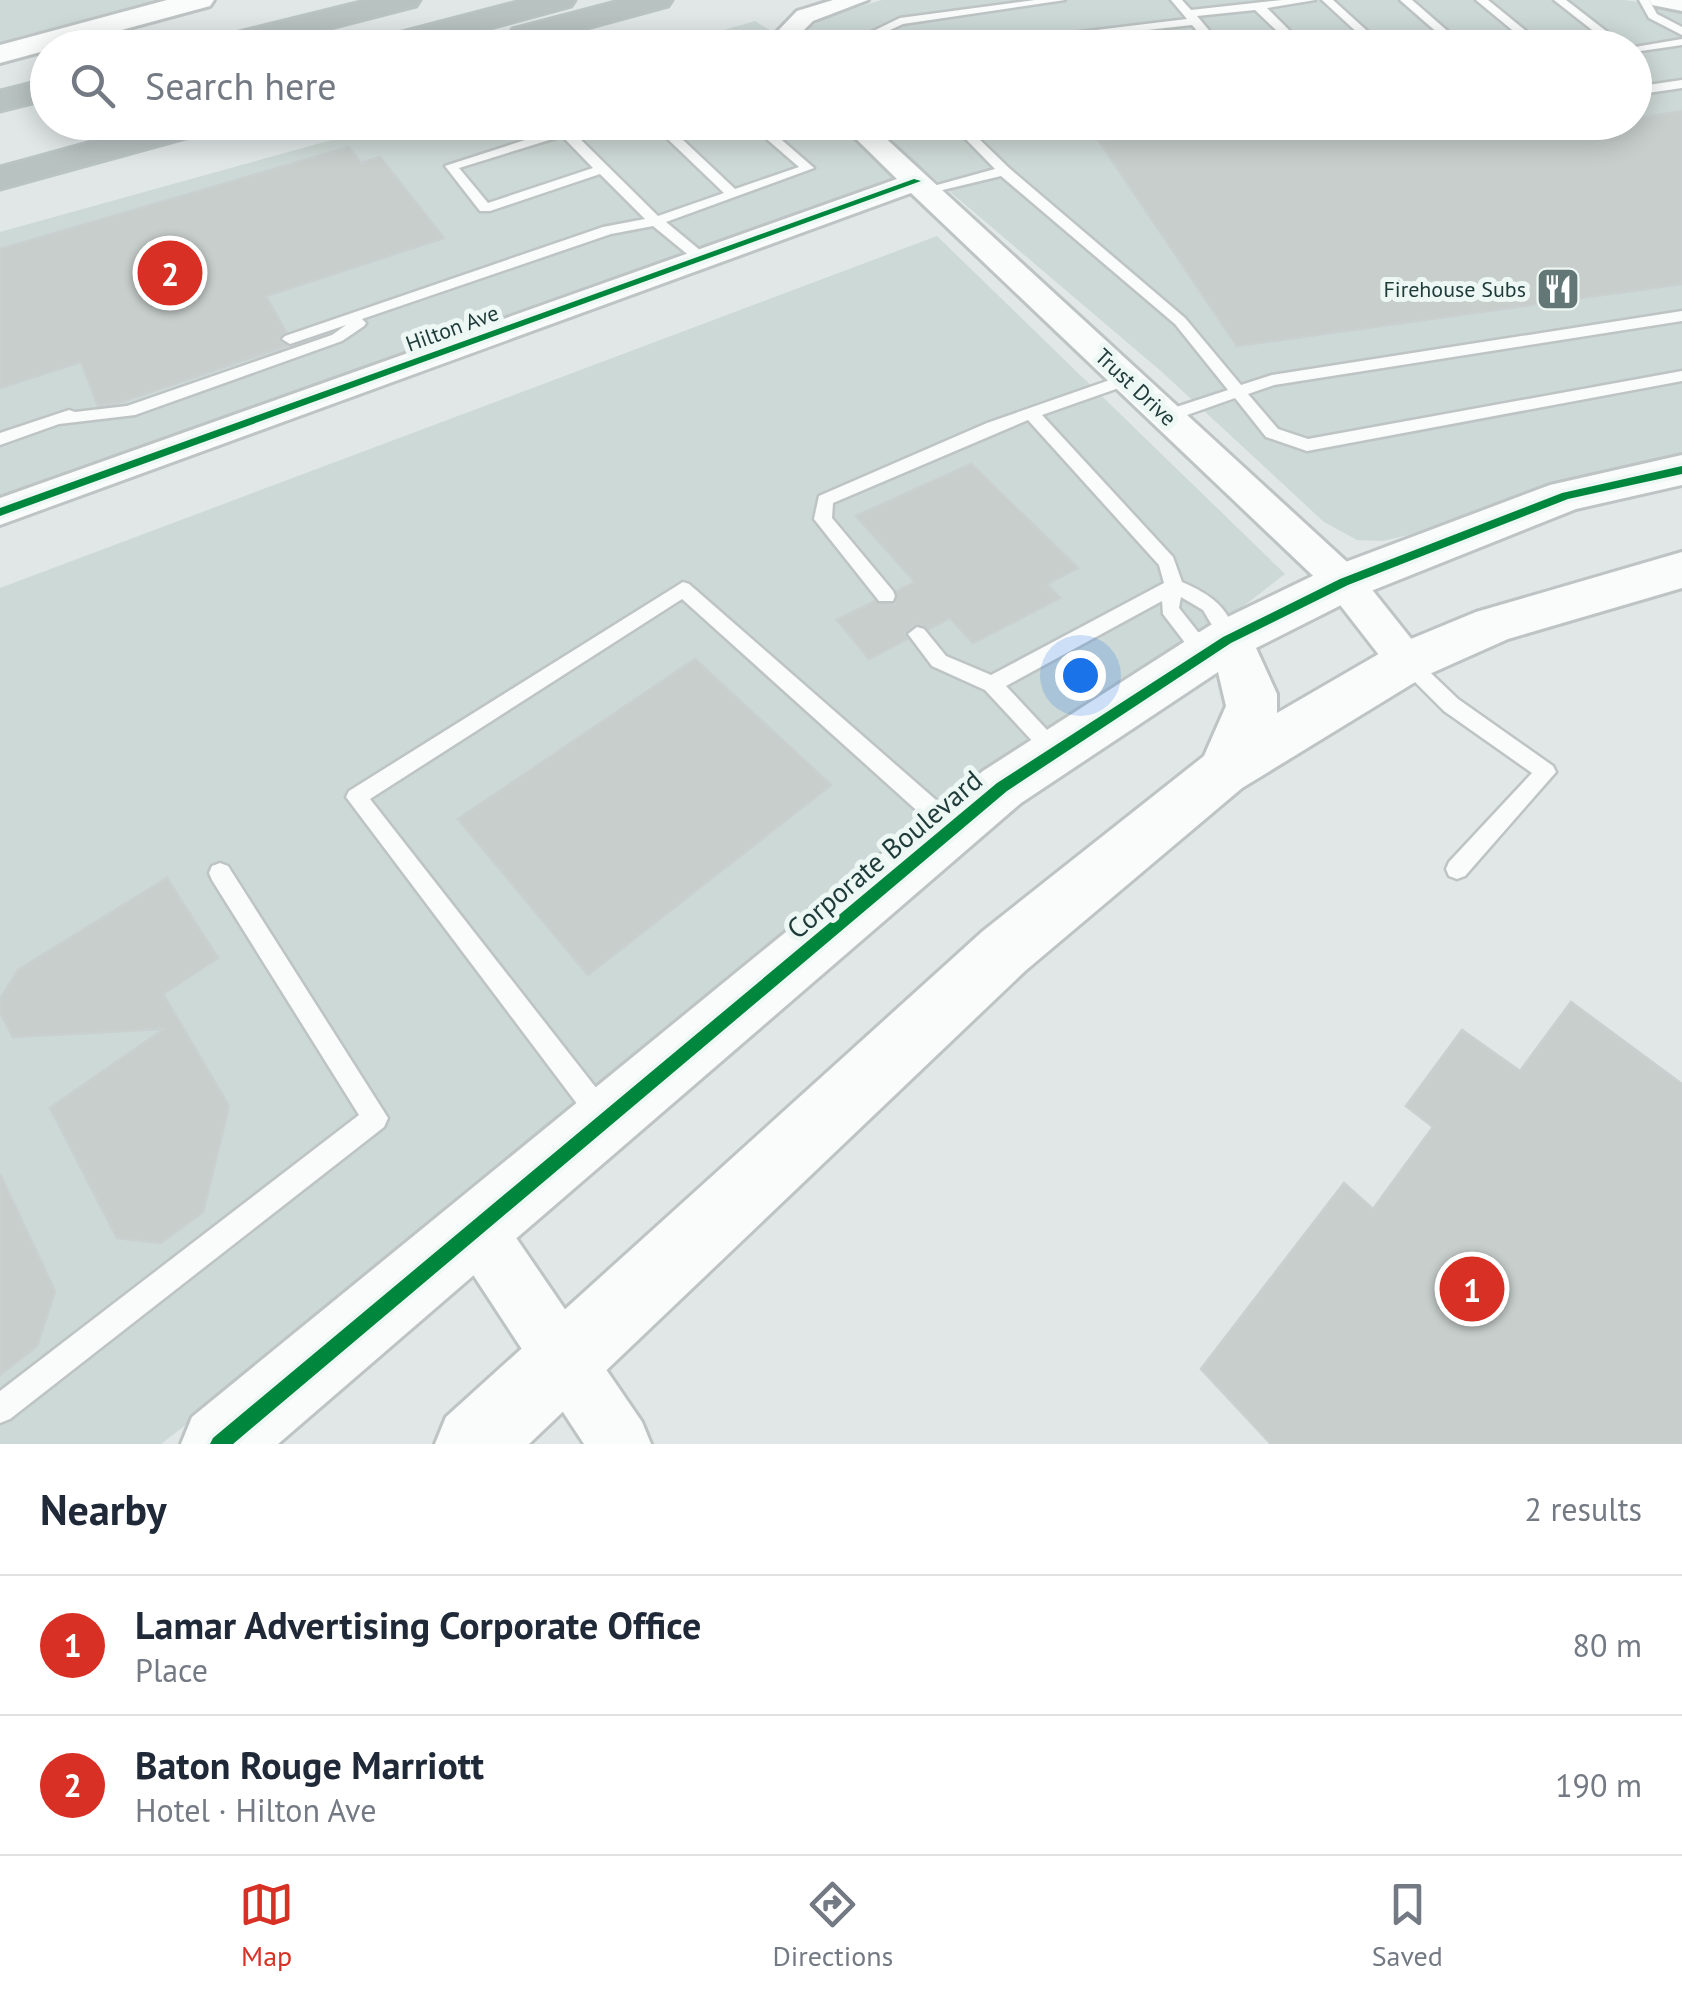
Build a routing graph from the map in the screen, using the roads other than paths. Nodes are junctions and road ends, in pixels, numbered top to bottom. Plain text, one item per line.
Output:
1 (200, 0) edge
2 (406, 0) edge
3 (560, 0) edge
4 (657, 0) edge
5 (857, 0) edge
6 (1060, 0) edge
7 (1176, 0) edge
8 (1310, 0) edge
9 (1327, 0) edge
10 (1405, 0) edge
11 (1481, 0) edge
12 (1559, 0) edge
13 (1644, 0) edge
14 (1660, 0) edge
15 (1682, 4) edge
16 (154, 5) edge
17 (1258, 6) junction
18 (1192, 17) junction
19 (75, 30) edge
20 (286, 30) edge
21 (446, 30) edge
22 (548, 30) edge
23 (793, 30) edge
24 (881, 30) edge
25 (1091, 30) edge
26 (1203, 30) edge
27 (1283, 30) edge
28 (1360, 30) edge
29 (1441, 30) edge
30 (1519, 30) edge
31 (1599, 30) edge
32 (1682, 32) edge
33 (1682, 42) edge
34 (30, 44) edge
35 (1652, 46) edge
36 (0, 54) edge
37 (1682, 84) edge
38 (1652, 88) edge
39 (30, 94) edge
40 (0, 101) edge
41 (30, 139) edge
42 (140, 140) edge
43 (523, 140) edge
44 (573, 140) edge
45 (675, 140) edge
46 (775, 140) edge
47 (871, 140) edge
48 (972, 140) edge
49 (0, 147) edge
50 (602, 169) junction
51 (1004, 171) junction
52 (0, 178) edge
53 (921, 186) junction
54 (733, 194) junction
55 (656, 221) junction
56 (702, 259) junction
57 (378, 309) junction
58 (1682, 316) edge
59 (290, 339) dead end
60 (1682, 376) edge
61 (1128, 379) junction
62 (1238, 391) junction
63 (98, 405) dead end
64 (1031, 413) junction
65 (1167, 416) junction
66 (58, 419) junction
67 (0, 439) edge
68 (1682, 470) edge
69 (0, 512) edge
70 (1682, 570) edge
71 (1344, 582) junction
72 (1174, 586) junction
73 (886, 596) dead end
74 (917, 634) dead end
75 (1228, 640) junction
76 (1408, 662) junction
77 (992, 684) junction
78 (1056, 753) junction
79 (1223, 772) junction
80 (954, 829) junction
81 (1457, 869) dead end
82 (220, 873) dead end
83 (604, 1119) junction
84 (474, 1227) junction
85 (564, 1360) junction
86 (0, 1409) edge
87 (219, 1444) edge
88 (473, 1444) edge
89 (620, 1444) edge

1 - 16 street
2 - 20 highway
3 - 21 highway
4 - 22 highway
5 - 23 street
6 - 24 lane
7 - 18 lane
8 - 17 lane
9 - 28 lane
10 - 29 lane
11 - 30 lane
12 - 31 lane
13 - 32 lane
14 - 15 street
16 - 19 street
17 - 18 lane
17 - 27 lane
18 - 25 lane
18 - 26 lane
33 - 35 lane
34 - 36 street
37 - 38 lane
39 - 40 highway
41 - 49 highway
42 - 52 highway
43 - 50 lane
44 - 50 lane
45 - 54 lane
46 - 54 lane
47 - 53 street, Trust Drive
48 - 51 lane
50 - 55 lane
51 - 53 lane
51 - 62 lane
53 - 56 street, Hilton Ave
53 - 61 street, Trust Drive
54 - 55 lane
55 - 56 lane
55 - 57 lane
56 - 69 street, Hilton Ave
57 - 59 lane
57 - 66 lane
58 - 62 lane
60 - 62 lane
61 - 64 lane
61 - 65 street, Trust Drive
62 - 65 lane
63 - 66 lane
64 - 72 lane
64 - 73 lane
65 - 71 street, Trust Drive
66 - 67 lane
68 - 71 street, Corporate Boulevard
70 - 76 street
71 - 75 street, Corporate Boulevard
71 - 76 street, Trust Drive
72 - 75 lane
72 - 75 lane
72 - 77 lane
74 - 77 lane
75 - 78 street, Corporate Boulevard
75 - 79 street
76 - 79 street
76 - 81 lane
77 - 78 lane
78 - 80 street, Corporate Boulevard
79 - 85 street
80 - 83 street, Corporate Boulevard
80 - 83 lane
82 - 86 lane
83 - 84 street, Corporate Boulevard
84 - 85 street
84 - 87 street, Corporate Boulevard
85 - 88 street
85 - 89 street

